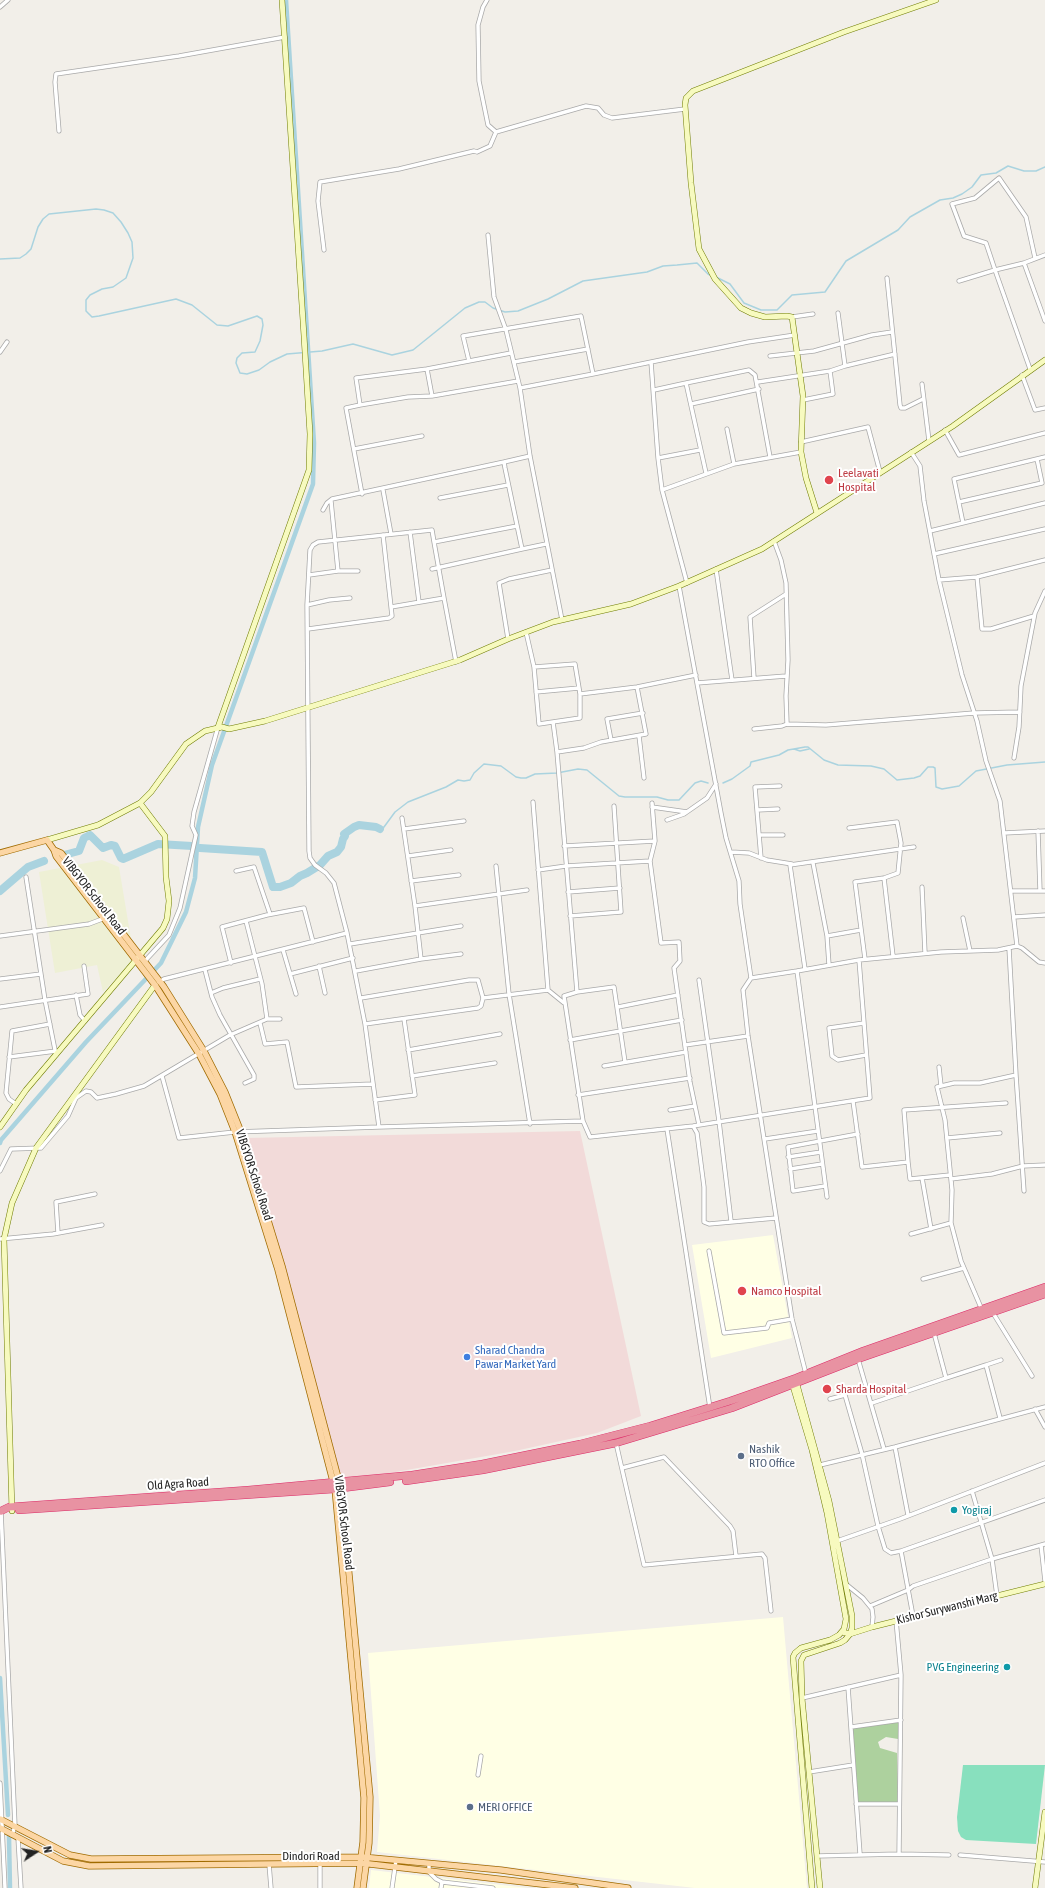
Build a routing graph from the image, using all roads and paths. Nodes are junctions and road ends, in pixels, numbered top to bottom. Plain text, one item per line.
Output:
1 (8, 0) edge
2 (282, 0) edge
3 (487, 0) edge
4 (936, 0) edge
5 (0, 7) edge
6 (285, 38) junction
7 (685, 109) junction
8 (59, 131) dead end
9 (496, 132) junction
10 (488, 235) dead end
11 (324, 250) dead end
12 (1045, 255) edge
13 (1035, 258) junction
14 (1024, 263) junction
15 (995, 270) junction
16 (887, 278) dead end
17 (959, 281) dead end
18 (838, 313) dead end
19 (813, 314) dead end
20 (792, 317) junction
21 (1045, 321) edge
22 (506, 330) junction
23 (892, 332) junction
24 (794, 335) junction
25 (7, 342) dead end
26 (841, 342) junction
27 (588, 349) junction
28 (0, 352) edge
29 (797, 352) junction
30 (511, 353) junction
31 (895, 354) junction
32 (770, 356) dead end
33 (1045, 360) edge
34 (469, 361) junction
35 (514, 362) junction
36 (651, 362) junction
37 (845, 366) junction
38 (427, 369) junction
39 (1030, 369) junction
40 (830, 372) junction
41 (593, 374) junction
42 (800, 375) junction
43 (1022, 375) junction
44 (518, 381) junction
45 (758, 382) junction
46 (686, 383) junction
47 (922, 384) dead end
48 (520, 388) junction
49 (759, 389) junction
50 (654, 390) junction
51 (432, 396) junction
52 (803, 400) junction
53 (922, 400) junction
54 (691, 404) junction
55 (360, 405) junction
56 (1045, 408) edge
57 (727, 430) dead end
58 (946, 430) junction
59 (1045, 433) edge
60 (422, 436) dead end
61 (929, 441) junction
62 (801, 442) junction
63 (354, 449) junction
64 (700, 450) junction
65 (801, 452) junction
66 (911, 452) junction
67 (530, 456) junction
68 (770, 457) junction
69 (1045, 457) edge
70 (658, 458) junction
71 (1036, 459) junction
72 (504, 462) junction
73 (734, 464) junction
74 (880, 472) junction
75 (706, 473) junction
76 (508, 485) junction
77 (383, 490) junction
78 (662, 490) junction
79 (362, 494) junction
80 (440, 498) dead end
81 (331, 501) junction
82 (959, 502) junction
83 (1045, 503) edge
84 (323, 510) dead end
85 (817, 513) junction
86 (962, 523) junction
87 (517, 526) junction
88 (1045, 528) edge
89 (930, 531) junction
90 (410, 532) junction
91 (391, 534) junction
92 (383, 535) junction
93 (335, 540) junction
94 (774, 541) junction
95 (434, 542) junction
96 (546, 544) junction
97 (522, 550) junction
98 (934, 554) junction
99 (1045, 560) edge
100 (438, 568) junction
101 (432, 569) dead end
102 (716, 569) junction
103 (552, 570) junction
104 (338, 571) junction
105 (358, 571) dead end
106 (309, 575) junction
107 (976, 577) junction
108 (939, 580) junction
109 (687, 583) junction
110 (679, 586) junction
111 (1045, 591) edge
112 (786, 594) junction
113 (350, 598) dead end
114 (444, 598) junction
115 (419, 602) junction
116 (307, 605) junction
117 (391, 607) junction
118 (1034, 616) junction
119 (562, 620) junction
120 (308, 629) junction
121 (526, 632) junction
122 (508, 639) junction
123 (456, 662) junction
124 (534, 667) junction
125 (696, 675) junction
126 (786, 676) junction
127 (754, 678) junction
128 (732, 680) junction
129 (697, 683) junction
130 (637, 687) junction
131 (579, 688) junction
132 (536, 692) junction
133 (580, 694) junction
134 (308, 707) junction
135 (1020, 712) junction
136 (643, 713) junction
137 (974, 713) junction
138 (553, 722) junction
139 (787, 724) junction
140 (220, 727) junction
141 (754, 728) dead end
142 (639, 736) junction
143 (611, 740) junction
144 (557, 752) junction
145 (1014, 758) dead end
146 (644, 778) dead end
147 (716, 784) junction
148 (780, 786) dead end
149 (533, 802) dead end
150 (140, 803) junction
151 (614, 806) dead end
152 (778, 809) dead end
153 (757, 810) junction
154 (687, 812) junction
155 (402, 818) dead end
156 (667, 820) dead end
157 (464, 821) dead end
158 (849, 828) dead end
159 (404, 829) junction
160 (1038, 831) junction
161 (1045, 831) edge
162 (1004, 833) junction
163 (782, 834) dead end
164 (759, 836) junction
165 (47, 840) junction
166 (654, 841) junction
167 (617, 843) junction
168 (564, 846) junction
169 (914, 847) dead end
170 (900, 849) junction
171 (450, 850) dead end
172 (731, 852) junction
173 (0, 853) edge
174 (408, 856) junction
175 (761, 858) junction
176 (650, 861) junction
177 (618, 863) junction
178 (813, 863) junction
179 (792, 864) junction
180 (496, 866) dead end
181 (566, 866) junction
182 (538, 870) junction
183 (236, 871) dead end
184 (459, 875) dead end
185 (26, 877) dead end
186 (884, 878) junction
187 (411, 881) junction
188 (922, 887) dead end
189 (620, 888) junction
190 (527, 890) dead end
191 (1011, 891) junction
192 (1043, 891) edge
193 (568, 892) junction
194 (499, 894) junction
195 (415, 906) junction
196 (270, 914) junction
197 (1045, 915) edge
198 (570, 916) junction
199 (107, 917) junction
200 (1014, 917) junction
201 (963, 918) dead end
202 (246, 920) junction
203 (461, 926) dead end
204 (862, 930) junction
205 (34, 932) junction
206 (417, 932) junction
207 (347, 933) junction
208 (0, 936) edge
209 (827, 936) junction
210 (313, 942) junction
211 (350, 944) junction
212 (1017, 946) junction
213 (1009, 948) junction
214 (282, 950) junction
215 (970, 951) junction
216 (925, 953) junction
217 (461, 954) dead end
218 (893, 956) junction
219 (256, 957) junction
220 (353, 958) junction
221 (421, 959) junction
222 (865, 959) junction
223 (858, 960) junction
224 (141, 962) junction
225 (231, 963) junction
226 (1045, 963) edge
227 (829, 965) junction
228 (84, 966) dead end
229 (319, 966) junction
230 (805, 969) junction
231 (205, 970) junction
232 (356, 971) junction
233 (797, 971) junction
234 (41, 974) junction
235 (290, 974) junction
236 (751, 978) junction
237 (0, 979) edge
238 (260, 979) junction
239 (699, 980) dead end
240 (157, 983) junction
241 (548, 990) junction
242 (577, 992) junction
243 (212, 993) junction
244 (325, 993) dead end
245 (296, 994) dead end
246 (509, 994) junction
247 (678, 995) junction
248 (76, 996) junction
249 (361, 998) junction
250 (483, 998) junction
251 (45, 1000) junction
252 (565, 1003) junction
253 (0, 1006) edge
254 (618, 1007) junction
255 (267, 1019) junction
256 (280, 1019) dead end
257 (404, 1020) junction
258 (682, 1020) junction
259 (85, 1021) junction
260 (260, 1023) junction
261 (864, 1023) junction
262 (50, 1024) junction
263 (365, 1024) junction
264 (621, 1031) junction
265 (500, 1034) dead end
266 (230, 1035) junction
267 (748, 1036) junction
268 (570, 1040) junction
269 (709, 1042) junction
270 (685, 1045) junction
271 (408, 1050) junction
272 (201, 1052) junction
273 (686, 1052) junction
274 (56, 1053) junction
275 (866, 1055) junction
276 (9, 1057) junction
277 (625, 1062) junction
278 (495, 1063) dead end
279 (604, 1066) dead end
280 (939, 1067) dead end
281 (211, 1071) junction
282 (1016, 1075) junction
283 (162, 1076) junction
284 (412, 1076) junction
285 (690, 1078) junction
286 (245, 1083) dead end
287 (373, 1084) junction
288 (941, 1086) junction
289 (578, 1095) junction
290 (375, 1100) junction
291 (853, 1101) junction
292 (1006, 1103) dead end
293 (16, 1104) junction
294 (695, 1106) junction
295 (815, 1107) junction
296 (942, 1108) junction
297 (670, 1110) dead end
298 (760, 1114) junction
299 (583, 1121) junction
300 (720, 1121) junction
301 (530, 1124) junction
302 (699, 1125) junction
303 (693, 1126) junction
304 (0, 1127) edge
305 (379, 1127) junction
306 (667, 1129) junction
307 (818, 1131) junction
308 (235, 1132) junction
309 (241, 1132) junction
310 (858, 1134) junction
311 (1000, 1134) dead end
312 (947, 1138) junction
313 (765, 1139) junction
314 (819, 1140) junction
315 (36, 1148) junction
316 (821, 1152) junction
317 (788, 1157) junction
318 (908, 1162) junction
319 (822, 1164) junction
320 (1045, 1165) edge
321 (1023, 1166) junction
322 (790, 1168) junction
323 (0, 1171) edge
324 (950, 1177) junction
325 (922, 1178) junction
326 (826, 1186) junction
327 (1024, 1191) dead end
328 (95, 1194) dead end
329 (827, 1197) dead end
330 (776, 1218) junction
331 (731, 1221) junction
332 (951, 1223) junction
333 (102, 1225) dead end
334 (931, 1229) junction
335 (58, 1233) junction
336 (911, 1234) dead end
337 (2, 1239) edge
338 (709, 1251) dead end
339 (964, 1268) junction
340 (923, 1279) dead end
341 (1045, 1287) edge
342 (1045, 1294) edge
343 (288, 1298) junction
344 (1019, 1300) junction
345 (992, 1309) junction
346 (983, 1312) junction
347 (792, 1319) junction
348 (934, 1333) junction
349 (858, 1359) junction
350 (1002, 1360) dead end
351 (837, 1365) junction
352 (986, 1365) junction
353 (1032, 1376) dead end
354 (807, 1377) junction
355 (946, 1378) junction
356 (794, 1382) junction
357 (830, 1399) dead end
358 (872, 1403) junction
359 (1045, 1407) edge
360 (710, 1408) junction
361 (1035, 1409) junction
362 (1000, 1418) junction
363 (1045, 1427) edge
364 (616, 1443) junction
365 (895, 1448) junction
366 (884, 1449) junction
367 (862, 1454) junction
368 (1045, 1463) edge
369 (820, 1466) junction
370 (622, 1468) junction
371 (338, 1486) junction
372 (972, 1491) junction
373 (1045, 1500) edge
374 (12, 1508) junction
375 (1, 1511) edge
376 (908, 1515) junction
377 (981, 1522) junction
378 (878, 1526) junction
379 (837, 1541) junction
380 (1043, 1545) edge
381 (901, 1551) junction
382 (736, 1556) junction
383 (992, 1559) junction
384 (1045, 1581) edge
385 (844, 1583) junction
386 (1045, 1584) edge
387 (908, 1590) junction
388 (997, 1596) junction
389 (870, 1606) junction
390 (771, 1611) dead end
391 (913, 1616) junction
392 (896, 1620) junction
393 (872, 1626) junction
394 (842, 1632) junction
395 (850, 1634) junction
396 (901, 1674) junction
397 (848, 1687) junction
398 (802, 1698) junction
399 (900, 1720) junction
400 (851, 1727) junction
401 (481, 1756) dead end
402 (854, 1765) junction
403 (809, 1772) junction
404 (478, 1775) dead end
405 (0, 1783) edge
406 (856, 1804) junction
407 (900, 1804) junction
408 (1045, 1812) edge
409 (1, 1819) edge
410 (15, 1826) junction
411 (1, 1829) edge
412 (12, 1834) junction
413 (18, 1838) junction
414 (860, 1854) junction
415 (899, 1854) junction
416 (949, 1855) dead end
417 (960, 1855) dead end
418 (817, 1856) junction
419 (364, 1857) junction
420 (396, 1860) junction
421 (1038, 1861) junction
422 (1045, 1862) edge
423 (429, 1863) junction
424 (269, 1864) junction
425 (320, 1864) junction
426 (363, 1864) junction
427 (395, 1867) junction
428 (429, 1872) junction
429 (442, 1882) junction
430 (5, 1888) edge
431 (21, 1888) edge
432 (271, 1888) edge
433 (320, 1888) edge
434 (357, 1888) edge
435 (363, 1888) edge
436 (392, 1888) edge
437 (441, 1888) edge
438 (493, 1888) edge
439 (575, 1888) edge
440 (627, 1888) edge
441 (812, 1888) edge
442 (820, 1888) edge
443 (1035, 1888) edge

1 - 5 street
2 - 6 main road
3 - 9 street
4 - 7 main road
6 - 8 street
6 - 140 main road
7 - 9 street
7 - 20 main road
9 - 11 street
10 - 22 street
12 - 13 street
13 - 14 street
13 - 15 street
14 - 15 street
14 - 21 street
15 - 17 street
15 - 39 street
16 - 23 street
18 - 26 street
19 - 20 street
20 - 24 main road
22 - 27 street
22 - 30 street
22 - 34 street
23 - 26 street
23 - 31 street
24 - 29 main road
24 - 36 street
25 - 28 street
26 - 29 street
26 - 37 street
27 - 35 street
27 - 41 street
29 - 32 street
29 - 42 main road
30 - 34 street
30 - 35 street
31 - 37 street
31 - 53 street
33 - 39 main road
34 - 38 street
35 - 44 street
36 - 41 street
36 - 50 street
37 - 40 street
38 - 51 street
38 - 55 street
39 - 43 main road
40 - 42 street
40 - 52 street
41 - 48 street
42 - 45 street
42 - 52 main road
43 - 56 street
43 - 58 main road
44 - 48 street
44 - 51 street
45 - 46 street
45 - 49 street
46 - 50 street
46 - 54 street
47 - 53 street
48 - 67 street
49 - 54 street
49 - 68 street
50 - 70 street
51 - 55 street
52 - 62 main road
53 - 61 street
54 - 64 street
55 - 63 street
57 - 73 street
58 - 59 street
58 - 61 main road
60 - 63 street
61 - 66 main road
62 - 65 main road
62 - 74 street
63 - 79 street
64 - 70 street
64 - 75 street
65 - 68 street
65 - 85 main road
66 - 74 main road
66 - 89 street
67 - 72 street
67 - 96 street
68 - 73 street
69 - 71 street
70 - 78 street
71 - 82 street
71 - 82 street
72 - 76 street
72 - 77 street
73 - 75 street
74 - 85 main road
75 - 78 street
76 - 80 street
76 - 87 street
77 - 79 street
77 - 91 street
78 - 109 street
79 - 81 street
81 - 84 street
81 - 93 street
82 - 86 street
83 - 86 street
85 - 94 main road
86 - 89 street
87 - 95 street
87 - 97 street
88 - 98 street
89 - 98 street
90 - 91 street
90 - 95 street
90 - 115 street
91 - 92 street
92 - 93 street
92 - 117 street
93 - 104 street
93 - 106 street
94 - 102 main road
94 - 112 street
95 - 100 street
96 - 97 street
96 - 103 street
97 - 100 street
98 - 108 street
99 - 107 street
100 - 101 street
100 - 114 street
102 - 109 main road
102 - 128 street
103 - 119 street
103 - 122 street
104 - 105 street
104 - 106 street
106 - 116 street
107 - 108 street
107 - 118 street
108 - 137 street
109 - 110 main road
110 - 119 main road
110 - 125 street
111 - 118 street
112 - 126 street
112 - 127 street
113 - 116 street
114 - 115 street
114 - 123 street
115 - 117 street
116 - 120 street
117 - 120 street
118 - 135 street
119 - 121 main road
120 - 134 street
121 - 122 main road
121 - 124 street
122 - 123 main road
123 - 134 main road
124 - 131 street
124 - 132 street
125 - 129 street
125 - 130 street
126 - 127 street
126 - 139 street
127 - 128 street
128 - 129 street
129 - 147 street
130 - 133 street
130 - 136 street
131 - 132 street
131 - 133 street
132 - 138 street
133 - 138 street
134 - 140 main road
134 - 207 street
135 - 137 street
135 - 145 street
136 - 142 street
136 - 143 street
137 - 139 street
137 - 162 street
138 - 144 street
139 - 141 street
140 - 150 main road
140 - 224 street
142 - 143 street
142 - 146 street
143 - 144 street
144 - 168 street
147 - 154 street
147 - 172 street
148 - 153 street
149 - 182 street
150 - 165 main road
150 - 224 main road
151 - 167 street
152 - 153 street
153 - 164 street
154 - 156 street
154 - 166 street
155 - 159 street
157 - 159 street
158 - 170 street
159 - 174 street
160 - 161 street
160 - 162 street
160 - 192 street
162 - 191 street
163 - 164 street
164 - 175 street
165 - 173 main road
165 - 199 main road, VIBGYOR School Road
166 - 167 street
166 - 176 street
167 - 168 street
167 - 177 street
168 - 181 street
169 - 170 street
170 - 178 street
170 - 186 street
171 - 174 street
172 - 175 street
172 - 236 street
174 - 187 street
175 - 179 street
176 - 177 street
176 - 247 street
177 - 181 street
177 - 189 street
178 - 179 street
178 - 209 street
179 - 230 street
180 - 194 street
181 - 182 street
181 - 193 street
182 - 241 street
183 - 196 street
184 - 187 street
185 - 205 street
186 - 204 street
186 - 218 street
187 - 195 street
188 - 216 street
189 - 193 street
189 - 198 street
190 - 194 street
191 - 192 street
191 - 200 street
193 - 198 street
194 - 195 street
194 - 246 street
195 - 206 street
196 - 202 street
196 - 210 street
197 - 200 street
198 - 242 street
199 - 205 street
199 - 224 main road, VIBGYOR School Road
200 - 212 street
201 - 215 street
202 - 219 street
202 - 225 street
203 - 206 street
204 - 209 street
204 - 222 street
205 - 208 street
205 - 234 street
206 - 211 street
206 - 221 street
207 - 210 street
207 - 211 street
209 - 227 street
210 - 214 street
211 - 220 street
212 - 213 street
212 - 226 street
213 - 215 street
213 - 282 street
214 - 219 street
214 - 235 street
215 - 216 street
216 - 218 street
217 - 221 street
218 - 222 street
219 - 225 street
219 - 238 street
220 - 229 street
220 - 232 street
221 - 232 street
222 - 223 street
223 - 227 street
223 - 261 street
224 - 240 main road, VIBGYOR School Road
224 - 259 main road
225 - 231 street
227 - 230 street
228 - 248 street
229 - 235 street
229 - 244 street
230 - 233 street
231 - 240 street
231 - 243 street
232 - 249 street
233 - 236 street
233 - 295 street
234 - 237 street
234 - 251 street
235 - 245 street
236 - 267 street
238 - 243 street
238 - 255 street
239 - 269 street
240 - 272 main road, VIBGYOR School Road
240 - 315 main road
241 - 246 street
241 - 252 street
242 - 252 street
242 - 254 street
243 - 266 street
246 - 250 street
246 - 301 street
247 - 254 street
247 - 258 street
248 - 251 street
248 - 259 street
249 - 250 street
249 - 263 street
250 - 257 street
251 - 253 street
251 - 262 street
252 - 268 street
254 - 264 street
255 - 256 street
255 - 260 street
257 - 263 street
257 - 271 street
258 - 264 street
258 - 270 street
259 - 274 main road
260 - 266 street
260 - 287 street
261 - 275 street
261 - 275 street
262 - 274 street
262 - 276 street
263 - 287 street
264 - 268 street
264 - 277 street
265 - 271 street
266 - 272 street
266 - 286 street
267 - 269 street
267 - 298 street
268 - 289 street
269 - 270 street
269 - 300 street
270 - 273 street
271 - 284 street
272 - 281 main road, VIBGYOR School Road
272 - 283 street
273 - 277 street
273 - 285 street
274 - 276 street
274 - 293 main road
275 - 291 street
276 - 293 street
277 - 279 street
278 - 284 street
280 - 288 street
281 - 308 main road, VIBGYOR School Road
281 - 309 main road, VIBGYOR School Road
282 - 288 street
282 - 321 street
283 - 308 street
283 - 315 street
284 - 290 street
285 - 289 street
285 - 294 street
287 - 290 street
288 - 296 street
289 - 299 street
290 - 305 street
291 - 295 street
291 - 310 street
292 - 296 street
293 - 304 main road
294 - 297 street
294 - 302 street
295 - 298 street
295 - 307 street
296 - 312 street
296 - 318 street
298 - 300 street
298 - 313 street
299 - 301 street
299 - 306 street
300 - 302 street
300 - 331 street
301 - 305 street
302 - 303 street
303 - 306 street
303 - 331 street
305 - 309 street
306 - 360 street
307 - 313 street
307 - 314 street
308 - 309 street
308 - 343 main road, VIBGYOR School Road
309 - 343 main road, VIBGYOR School Road
310 - 314 street
310 - 318 street
311 - 312 street
312 - 324 street
313 - 330 street
314 - 316 street
314 - 317 street
315 - 323 street
315 - 337 main road
316 - 317 street
316 - 319 street
317 - 322 street
318 - 325 street
319 - 322 street
319 - 326 street
320 - 321 street
321 - 324 street
321 - 327 street
322 - 326 street
324 - 325 street
324 - 332 street
325 - 334 street
326 - 329 street
328 - 335 street
330 - 331 street
330 - 347 street
332 - 334 street
332 - 339 street
333 - 335 street
334 - 336 street
335 - 337 street
337 - 374 main road
338 - 347 street
339 - 340 street
339 - 346 street
341 - 344 highway
342 - 344 highway
343 - 371 main road, VIBGYOR School Road
344 - 345 highway
345 - 346 highway
345 - 353 street
346 - 348 highway
346 - 351 highway
347 - 354 street
348 - 349 highway
348 - 355 street
349 - 351 highway
349 - 358 street
350 - 352 street
351 - 354 highway
352 - 355 street
352 - 362 street
354 - 356 highway
355 - 358 street
356 - 360 highway
356 - 364 highway
356 - 369 main road
356 - 394 main road
357 - 367 street
358 - 366 street
359 - 361 street
360 - 371 highway
361 - 362 street
361 - 363 street
362 - 365 street
364 - 370 street
364 - 371 highway
365 - 366 street
365 - 376 street
366 - 367 street
367 - 369 street
367 - 378 street
368 - 372 street
369 - 379 main road
370 - 382 street
370 - 382 street
371 - 374 highway
371 - 419 main road, VIBGYOR School Road
372 - 376 street
372 - 377 street
373 - 377 street
374 - 375 highway
375 - 410 street
376 - 378 street
377 - 381 street
377 - 383 street
378 - 379 street
378 - 381 street
379 - 385 main road
380 - 383 street
380 - 384 street
381 - 387 street
382 - 390 street
383 - 387 street
383 - 388 street
385 - 389 street
385 - 395 main road
386 - 388 main road, Kishor Surywanshi Marg
387 - 389 street
387 - 391 street
388 - 391 main road, Kishor Surywanshi Marg
389 - 393 street
391 - 392 main road, Kishor Surywanshi Marg
392 - 393 main road, Kishor Surywanshi Marg
392 - 396 street
393 - 395 main road, Kishor Surywanshi Marg
394 - 395 main road
394 - 441 main road
395 - 398 main road, Kishor Surywanshi Marg
396 - 397 street
396 - 399 street
397 - 398 street
397 - 400 street
398 - 403 main road
399 - 400 street
399 - 407 street
400 - 402 street
401 - 404 street
402 - 403 street
402 - 406 street
403 - 418 main road
405 - 409 street
406 - 407 street
406 - 414 street
407 - 415 street
408 - 421 main road
409 - 410 main road, Dindori Road
409 - 411 street
410 - 412 street
410 - 419 main road, Dindori Road
411 - 412 main road
411 - 430 street
412 - 413 main road
413 - 424 main road
413 - 431 street
414 - 415 street
414 - 418 street
415 - 416 street
417 - 421 street
418 - 442 main road
419 - 420 main road, Dindori Road
419 - 426 main road, VIBGYOR School Road
420 - 423 main road, Dindori Road
420 - 427 street
421 - 422 street
421 - 443 main road
423 - 428 street
423 - 440 main road, Dindori Road
424 - 425 main road
424 - 432 street
425 - 426 main road
425 - 433 street
426 - 427 main road
426 - 434 main road
426 - 435 main road
427 - 428 main road
427 - 436 street
428 - 429 street
428 - 439 main road
429 - 437 street
429 - 438 street

